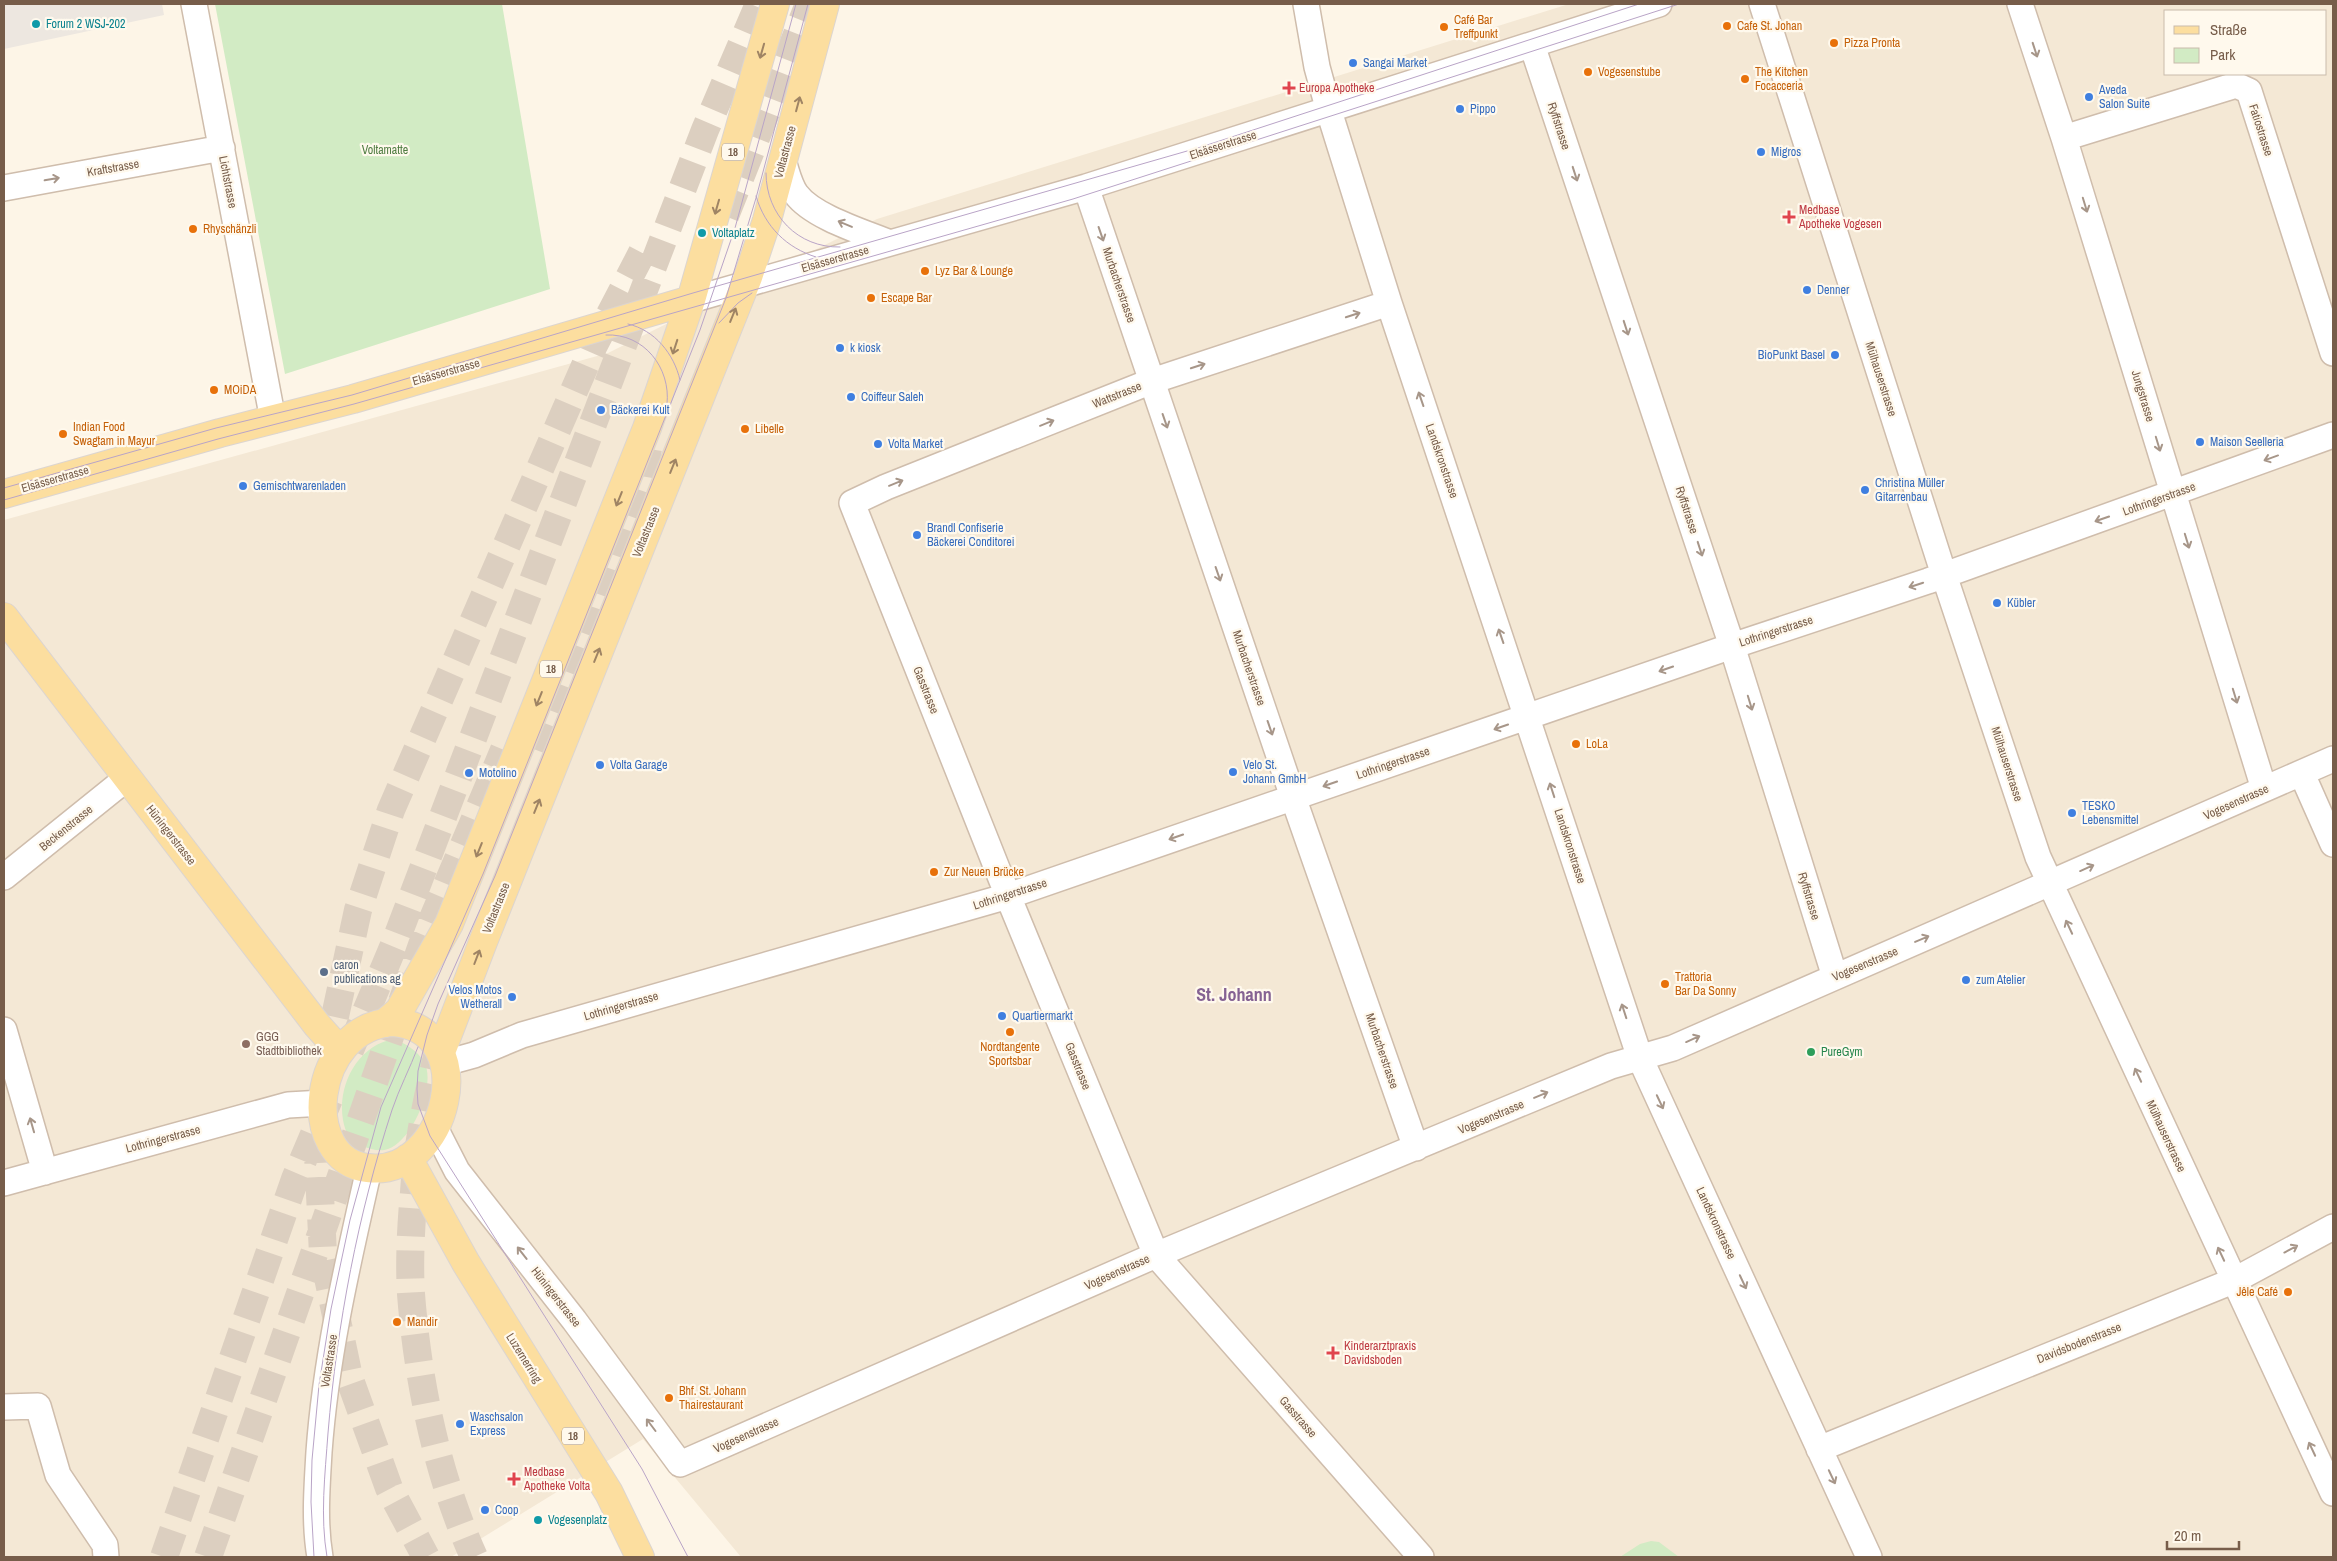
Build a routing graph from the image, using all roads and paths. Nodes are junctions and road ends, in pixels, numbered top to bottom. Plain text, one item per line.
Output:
1 (194, 4) edge
2 (775, 4) edge
3 (825, 4) edge
4 (1306, 4) edge
5 (1659, 4) edge
6 (1762, 4) edge
7 (2020, 4) edge
8 (1532, 44) junction
9 (1328, 111) junction
10 (2064, 138) junction
11 (222, 148) junction
12 (783, 161) junction
13 (4, 188) edge
14 (1086, 188) junction
15 (890, 243) junction
16 (745, 285) junction
17 (691, 300) junction
18 (1389, 304) junction
19 (2333, 354) edge
20 (1152, 381) junction
21 (273, 420) junction
22 (2333, 435) edge
23 (4, 494) edge
24 (2173, 494) junction
25 (852, 503) joint
26 (1944, 575) junction
27 (4, 617) edge
28 (1732, 646) junction
29 (1528, 718) junction
30 (2333, 759) edge
31 (2302, 774) junction
32 (128, 778) junction
33 (2264, 789) junction
34 (1293, 797) junction
35 (2333, 844) edge
36 (4, 877) edge
37 (2049, 885) junction
38 (1008, 896) junction
39 (1835, 977) junction
40 (385, 1023) junction
41 (4, 1030) edge
42 (340, 1051) junction
43 (443, 1058) junction
44 (1640, 1058) junction
45 (323, 1103) junction
46 (435, 1128) junction
47 (1416, 1148) junction
48 (408, 1158) junction
49 (369, 1169) junction
50 (45, 1172) junction
51 (4, 1183) edge
52 (2333, 1227) edge
53 (1156, 1255) junction
54 (2233, 1281) junction
55 (4, 1407) edge
56 (1819, 1448) junction
57 (680, 1464) joint
58 (2333, 1493) edge
59 (106, 1557) edge
60 (320, 1557) edge
61 (640, 1557) edge
62 (1421, 1557) edge
63 (1869, 1557) edge

1 - 11 street, Lichtstrasse
2 -> 17 main road, 18
12 -> 3 main road, Voltastrasse
4 - 9 street, Landskronstrasse
5 - 8 street, Elsässerstrasse
6 - 26 street, Mülhauserstrasse
7 -> 10 street, Jungstrasse
8 - 9 street, Elsässerstrasse
8 -> 28 street, Ryffstrasse
9 - 14 street, Elsässerstrasse
9 - 18 street, Landskronstrasse
10 - 19 street, Fatiostrasse
10 -> 24 street, Jungstrasse
13 -> 11 street, Kraftstrasse
11 - 21 street, Lichtstrasse
15 -> 12 street
12 - 16 main road, Voltastrasse
14 - 15 street, Elsässerstrasse
14 -> 20 street, Murbacherstrasse
15 - 16 street, Elsässerstrasse
16 - 17 street, Elsässerstrasse
43 -> 16 main road, Voltastrasse
17 - 21 main road, Elsässerstrasse
17 -> 40 main road, 18
20 -> 18 street, Wattstrasse
29 -> 18 street, Landskronstrasse
25 -> 20 street, Wattstrasse
20 -> 34 street, Murbacherstrasse
21 - 23 main road, Elsässerstrasse
22 -> 24 street, Lothringerstrasse
24 -> 26 street, Lothringerstrasse
24 -> 33 street, Jungstrasse
25 - 38 street, Gasstrasse
26 -> 28 street, Lothringerstrasse
26 - 37 street, Mülhauserstrasse
27 - 32 main road, Hüningerstrasse
28 -> 29 street, Lothringerstrasse
28 -> 39 street, Ryffstrasse
29 -> 34 street, Lothringerstrasse
44 -> 29 street, Landskronstrasse
30 - 31 street, Vogesenstrasse
31 - 33 street, Vogesenstrasse
31 - 35 street
32 - 36 street, Beckenstrasse
32 - 42 main road, Hüningerstrasse
37 -> 33 street, Vogesenstrasse
34 -> 38 street, Lothringerstrasse
34 - 47 street, Murbacherstrasse
39 -> 37 street, Vogesenstrasse
54 -> 37 street, Mülhauserstrasse
38 - 43 street, Lothringerstrasse
38 - 53 street, Gasstrasse
44 -> 39 street, Vogesenstrasse
40 - 42 main road, 18
40 - 43 main road, 18
50 -> 41 street
42 - 45 main road, 18
43 - 46 main road
47 -> 44 street, Vogesenstrasse
44 -> 56 street, Landskronstrasse
45 - 49 main road, 18
45 - 50 street, Lothringerstrasse
46 - 48 main road
57 -> 46 street, Hüningerstrasse
47 - 53 street, Vogesenstrasse
48 - 49 main road
48 - 61 main road, Luzernerring / 18
49 - 60 street, Voltastrasse
50 - 51 street, Lothringerstrasse
54 -> 52 street, Davidsbodenstrasse
53 - 57 street, Vogesenstrasse
53 - 62 street, Gasstrasse
54 - 56 street, Davidsbodenstrasse
58 -> 54 street, Mülhauserstrasse
55 - 59 street
56 -> 63 street, Landskronstrasse

